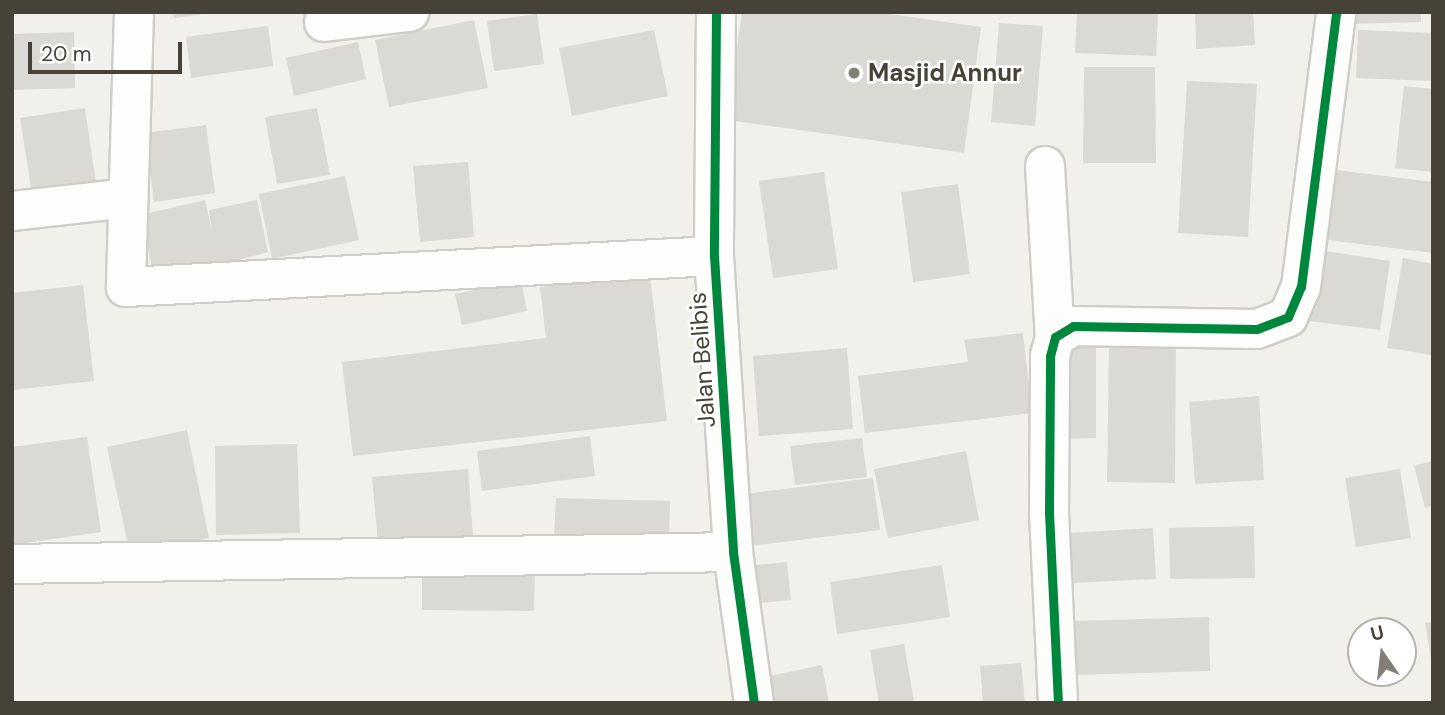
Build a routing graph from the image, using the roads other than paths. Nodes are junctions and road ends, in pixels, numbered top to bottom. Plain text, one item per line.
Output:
1 (134, 12) edge
2 (409, 12) edge
3 (716, 12) edge
4 (1336, 12) edge
5 (324, 22) dead end
6 (1045, 166) dead end
7 (128, 198) junction
8 (12, 211) edge
9 (714, 256) junction
10 (1055, 337) junction
11 (733, 552) junction
12 (12, 564) edge
13 (754, 703) edge
14 (1058, 703) edge

1 - 7 street
2 - 5 street
3 - 9 street, Jalan Belibis
4 - 10 street
6 - 10 street
7 - 8 street
7 - 9 street
9 - 11 street, Jalan Belibis
10 - 14 street
11 - 12 street
11 - 13 street, Jalan Belibis

